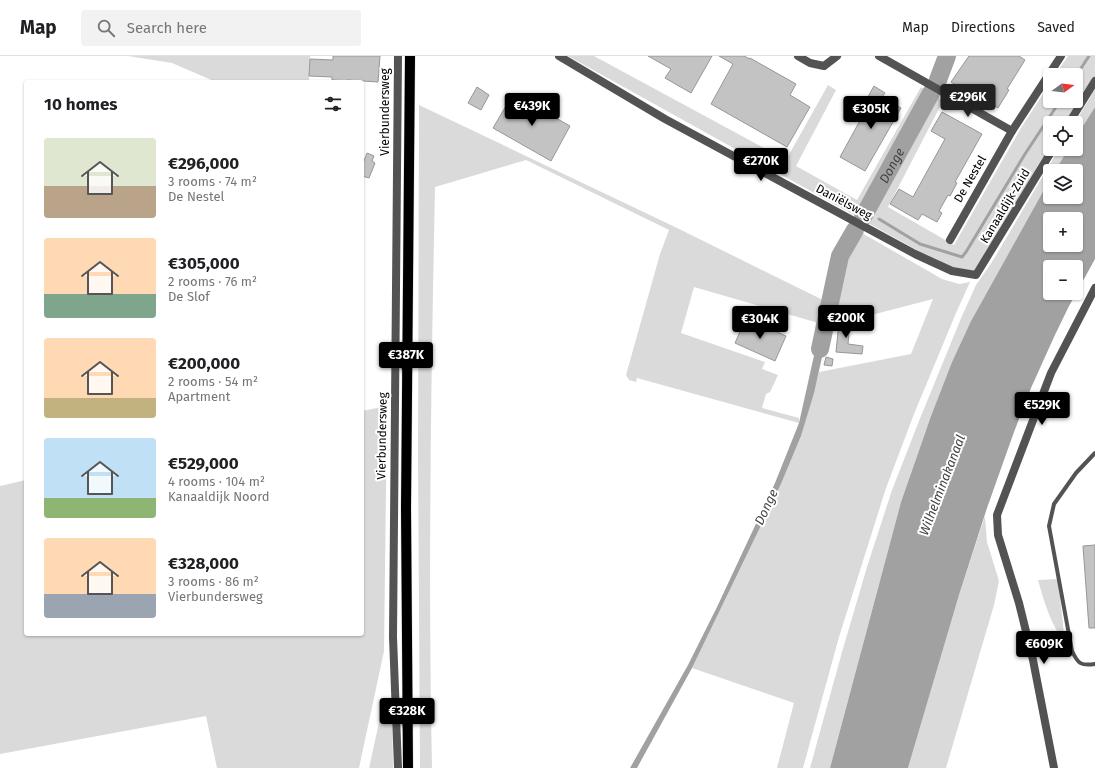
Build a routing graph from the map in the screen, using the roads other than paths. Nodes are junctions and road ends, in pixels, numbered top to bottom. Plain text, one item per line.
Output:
1 (398, 56) edge
2 (410, 56) edge
3 (559, 56) edge
4 (798, 56) edge
5 (837, 56) edge
6 (879, 56) edge
7 (1061, 56) edge
8 (1095, 81) edge
9 (398, 103) junction
10 (409, 103) junction
11 (1073, 116) edge
12 (1012, 131) junction
13 (1049, 156) edge
14 (398, 193) junction
15 (408, 193) junction
16 (950, 240) dead end
17 (976, 275) joint
18 (1095, 288) edge
19 (396, 374) junction
20 (407, 374) junction
21 (1095, 453) edge
22 (394, 508) junction
23 (406, 508) junction
24 (393, 637) junction
25 (406, 637) junction
26 (1095, 664) edge
27 (395, 696) junction
28 (407, 696) junction
29 (398, 768) edge
30 (408, 768) edge
31 (1054, 768) edge

1 - 9 street, Vierbundersweg
2 - 10 main road, Vierbundersweg
3 - 17 street, Daniëlsweg
4 - 5 street
6 - 12 street
7 - 12 street, De Nestel
8 - 11 street
9 - 10 street
9 - 14 street, Vierbundersweg
10 - 15 main road, Vierbundersweg
12 - 16 street, De Nestel
13 - 17 street, Kanaaldijk-Zuid
14 - 15 street
14 - 19 street, Vierbundersweg
15 - 20 main road, Vierbundersweg
18 - 31 street
19 - 20 street
19 - 22 street, Vierbundersweg
20 - 23 main road, Vierbundersweg
21 - 26 lane
22 - 23 street
22 - 24 street, Vierbundersweg
23 - 25 main road, Vierbundersweg
24 - 25 street
24 - 27 street, Vierbundersweg
25 - 28 main road, Vierbundersweg
27 - 28 street
27 - 29 street, Vierbundersweg
28 - 30 main road, Vierbundersweg

